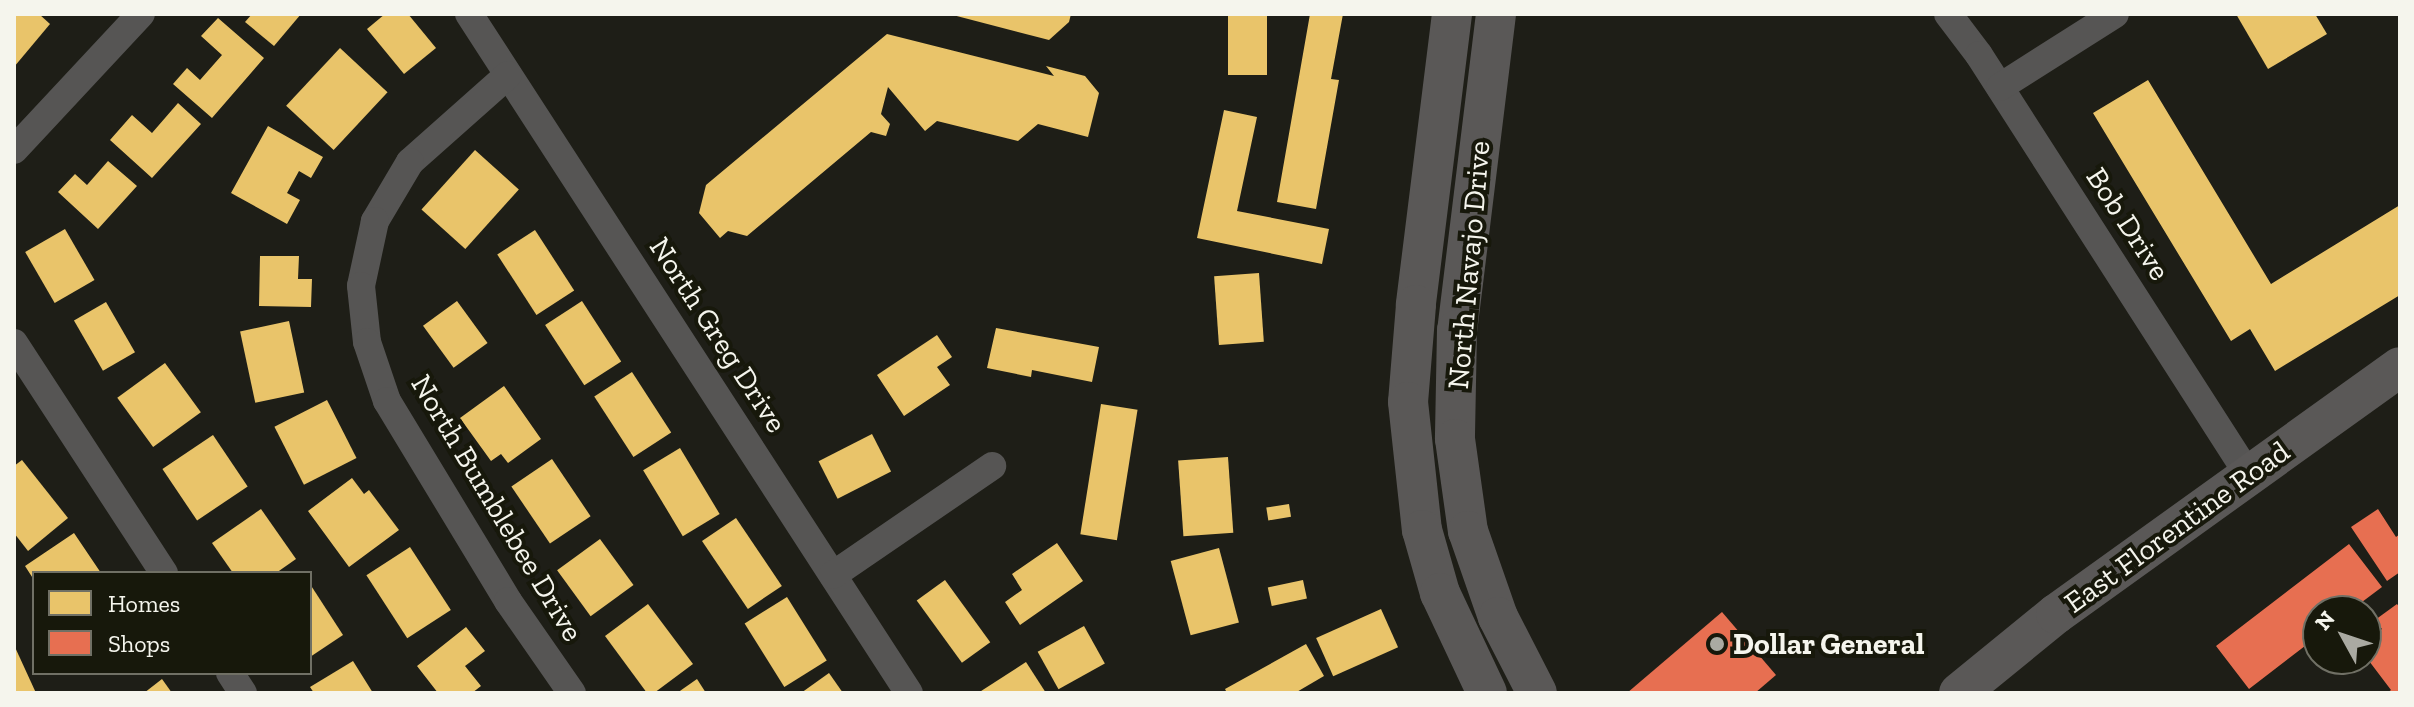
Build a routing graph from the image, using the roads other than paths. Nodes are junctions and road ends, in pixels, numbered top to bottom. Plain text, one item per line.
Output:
1 (141, 14) edge
2 (469, 14) edge
3 (1452, 14) edge
4 (1496, 14) edge
5 (1948, 14) edge
6 (2115, 14) edge
7 (508, 75) junction
8 (2000, 87) junction
9 (14, 150) edge
10 (1421, 270) junction
11 (1463, 276) junction
12 (14, 343) edge
13 (2400, 367) edge
14 (992, 466) dead end
15 (2248, 474) junction
16 (163, 571) edge
17 (833, 575) junction
18 (231, 675) edge
19 (243, 693) edge
20 (572, 693) edge
21 (909, 693) edge
22 (1487, 693) edge
23 (1537, 693) edge
24 (1959, 693) edge

1 - 9 street
2 - 7 street, North Greg Drive
3 - 10 street, North Navajo Drive
4 - 11 street, North Navajo Drive
5 - 8 street, Bob Drive
6 - 8 street
7 - 17 street, North Greg Drive
7 - 20 street, North Bumblebee Drive
8 - 15 street, Bob Drive
10 - 11 street
10 - 22 street, North Navajo Drive
11 - 23 street, North Navajo Drive
12 - 16 street
13 - 15 street, East Florentine Road
14 - 17 street
15 - 24 street, East Florentine Road
17 - 21 street, North Greg Drive
18 - 19 street

